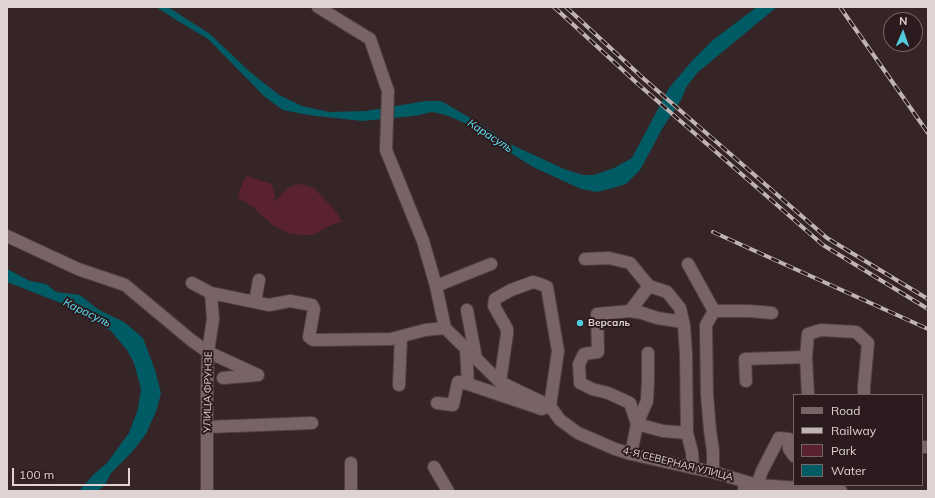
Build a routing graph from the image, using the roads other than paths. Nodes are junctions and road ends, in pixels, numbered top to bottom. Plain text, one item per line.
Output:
1 (318, 7) edge
2 (7, 236) edge
3 (585, 259) dead end
4 (492, 264) dead end
5 (688, 264) dead end
6 (259, 280) dead end
7 (192, 283) dead end
8 (436, 286) junction
9 (649, 286) junction
10 (211, 293) junction
11 (255, 302) junction
12 (467, 310) dead end
13 (714, 311) junction
14 (630, 312) junction
15 (772, 313) dead end
16 (683, 322) junction
17 (444, 328) junction
18 (401, 337) junction
19 (466, 349) junction
20 (208, 352) junction
21 (648, 353) dead end
22 (806, 357) junction
23 (476, 358) junction
24 (223, 378) dead end
25 (500, 382) junction
26 (746, 382) dead end
27 (468, 384) junction
28 (399, 385) dead end
29 (808, 394) edge
30 (864, 394) edge
31 (437, 402) dead end
32 (550, 406) junction
33 (312, 424) dead end
34 (637, 424) junction
35 (207, 427) junction
36 (687, 433) junction
37 (791, 438) edge
38 (631, 454) junction
39 (793, 455) edge
40 (351, 463) dead end
41 (434, 467) dead end
42 (693, 468) junction
43 (713, 472) junction
44 (757, 485) junction
45 (742, 486) edge
46 (772, 488) edge
47 (812, 490) edge
48 (207, 491) edge
49 (351, 491) edge
50 (448, 491) edge
51 (841, 491) edge

1 - 8 street
2 - 20 street
3 - 9 street
4 - 8 street
5 - 13 street
6 - 11 street
7 - 10 street
8 - 17 street
9 - 14 street
9 - 16 street
10 - 11 street
10 - 20 street, УЛИЦА ФРУНЗЕ
11 - 18 street
12 - 23 street
13 - 15 street
13 - 43 street
14 - 16 street
14 - 34 street
16 - 36 street
17 - 18 street
17 - 19 street, 4-Я СЕВЕРНАЯ УЛИЦА
18 - 28 street
19 - 23 street, 4-Я СЕВЕРНАЯ УЛИЦА
19 - 27 street
20 - 24 street
20 - 35 street, УЛИЦА ФРУНЗЕ
21 - 34 street
22 - 26 street
22 - 29 street
22 - 30 street
23 - 25 street, 4-Я СЕВЕРНАЯ УЛИЦА
25 - 32 street, 4-Я СЕВЕРНАЯ УЛИЦА
25 - 32 street
27 - 31 street
27 - 32 street
32 - 38 street, 4-Я СЕВЕРНАЯ УЛИЦА
33 - 35 street
34 - 36 street
34 - 38 street
35 - 48 street, УЛИЦА ФРУНЗЕ
36 - 42 street
37 - 39 street
37 - 44 street
38 - 42 street, 4-Я СЕВЕРНАЯ УЛИЦА
40 - 49 street
41 - 50 street
42 - 43 street, 4-Я СЕВЕРНАЯ УЛИЦА
43 - 45 street, 4-Я СЕВЕРНАЯ УЛИЦА
44 - 45 street, 4-Я СЕВЕРНАЯ УЛИЦА
44 - 46 street, 4-Я СЕВЕРНАЯ УЛИЦА
46 - 47 street, 4-Я СЕВЕРНАЯ УЛИЦА
47 - 51 street, 4-Я СЕВЕРНАЯ УЛИЦА

